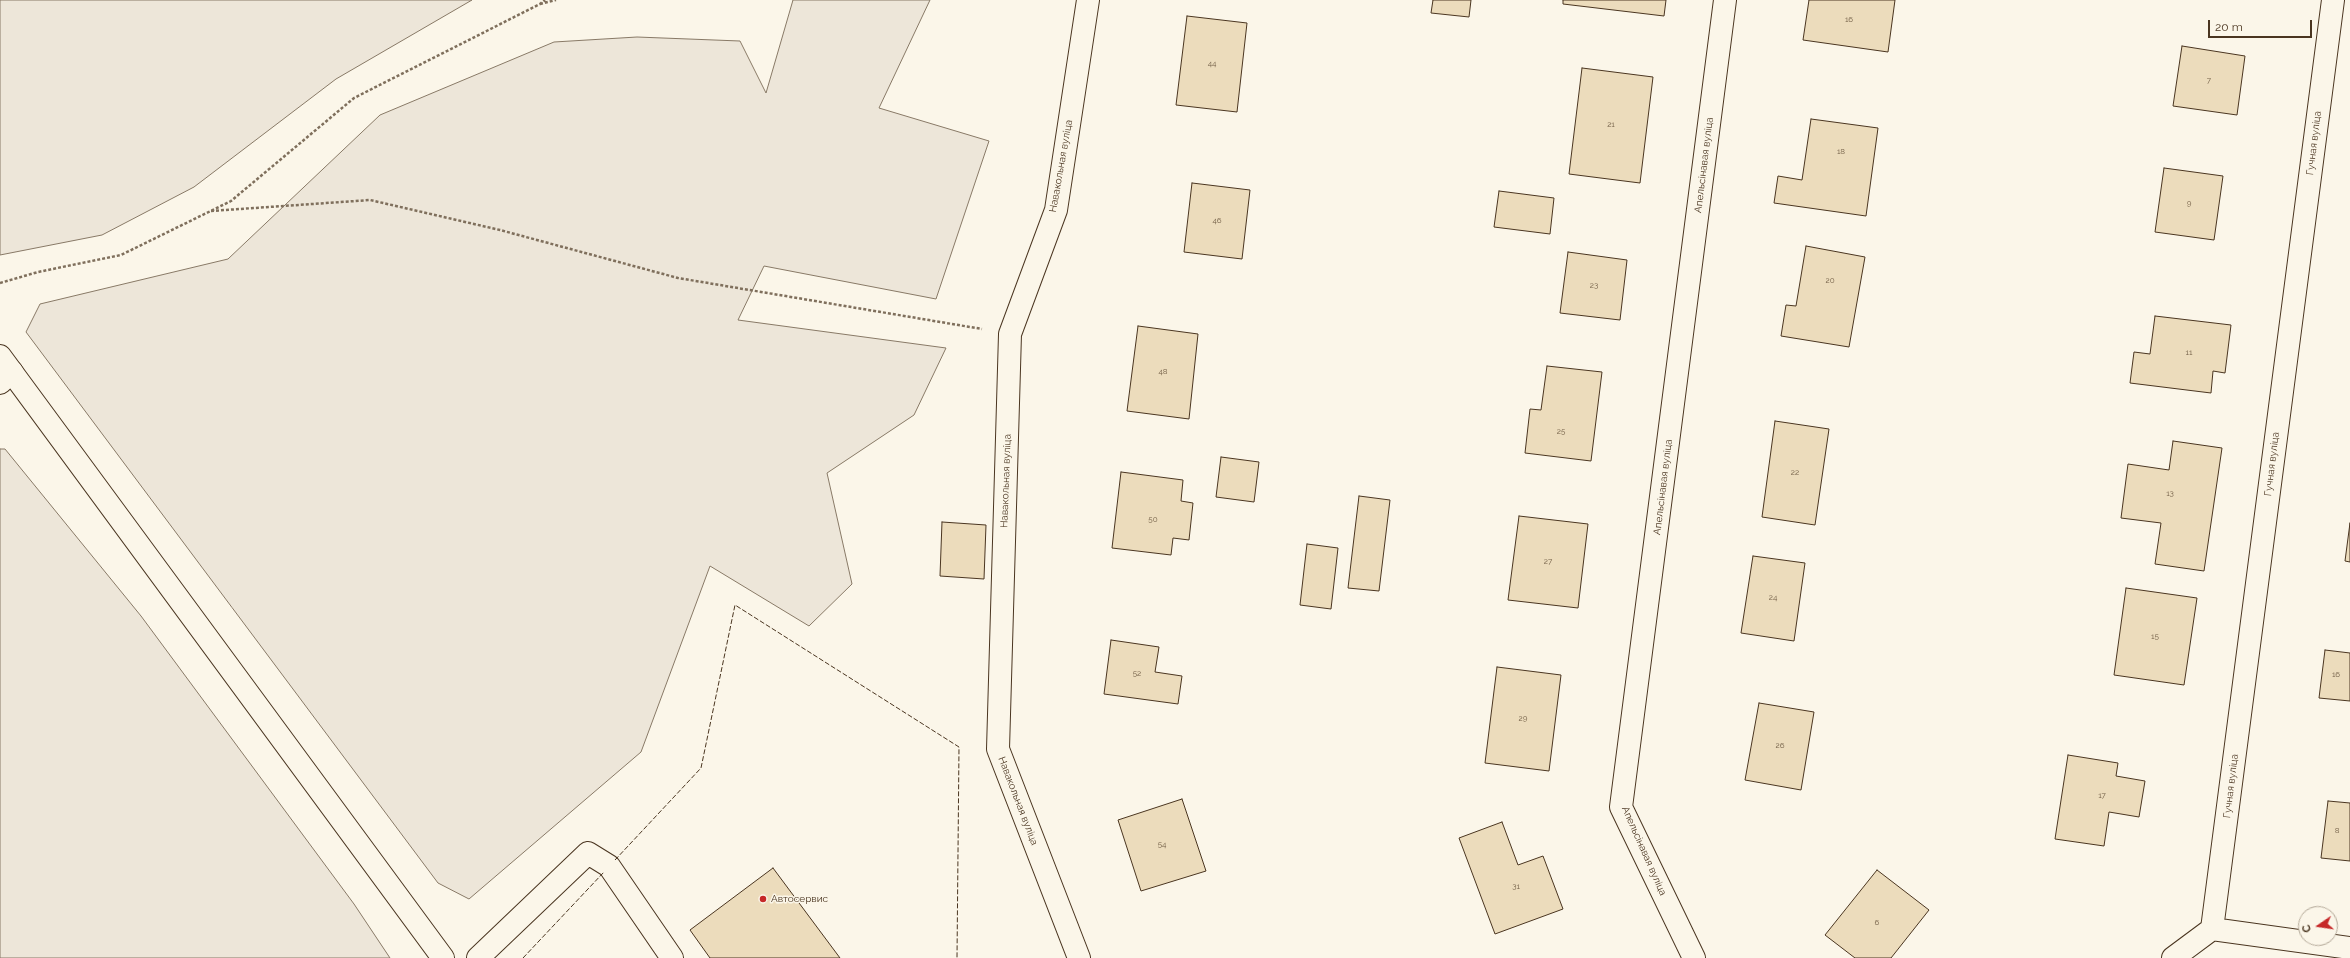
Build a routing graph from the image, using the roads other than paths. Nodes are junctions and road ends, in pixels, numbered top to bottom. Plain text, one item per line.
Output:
1 (1088, 0) edge
2 (1726, 0) edge
3 (2333, 0) edge
4 (4, 370) edge
5 (2212, 929) junction
6 (2350, 948) edge
7 (443, 958) edge
8 (478, 958) edge
9 (672, 958) edge
10 (1079, 958) edge
11 (1694, 958) edge
12 (2173, 958) edge

1 - 10 street, Навакольная вуліца
2 - 11 street, Апельсінавая вуліца
3 - 5 street, Гучная вуліца
4 - 7 street
5 - 6 street
5 - 12 street
8 - 9 street

